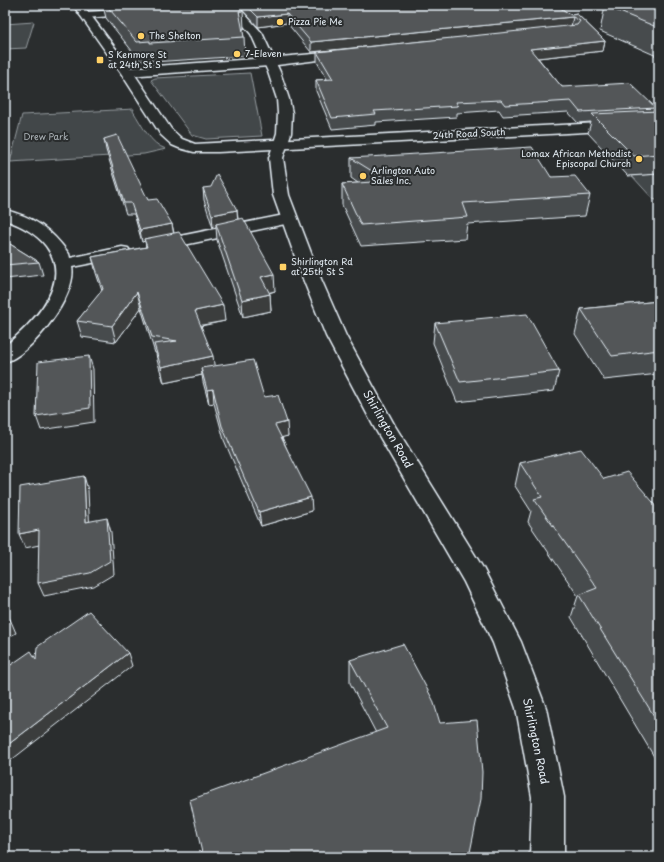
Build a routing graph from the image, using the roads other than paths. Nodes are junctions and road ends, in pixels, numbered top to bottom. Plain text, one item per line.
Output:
1 (228, 6) edge
2 (82, 10) edge
3 (146, 12) edge
4 (360, 53) edge
5 (269, 62) junction
6 (128, 72) junction
7 (659, 124) edge
8 (280, 145) junction
9 (5, 215) edge
10 (289, 219) junction
11 (64, 264) junction
12 (5, 356) edge
13 (547, 857) edge

1 - 5 street, Shirlington Road
2 - 3 street
2 - 6 street, 24th Road South
4 - 5 street
5 - 6 street
5 - 8 street, Shirlington Road
6 - 8 street, 24th Road South
7 - 8 street, 24th Road South
8 - 10 street, Shirlington Road
9 - 11 street
10 - 11 street
10 - 13 street, Shirlington Road
11 - 12 street

